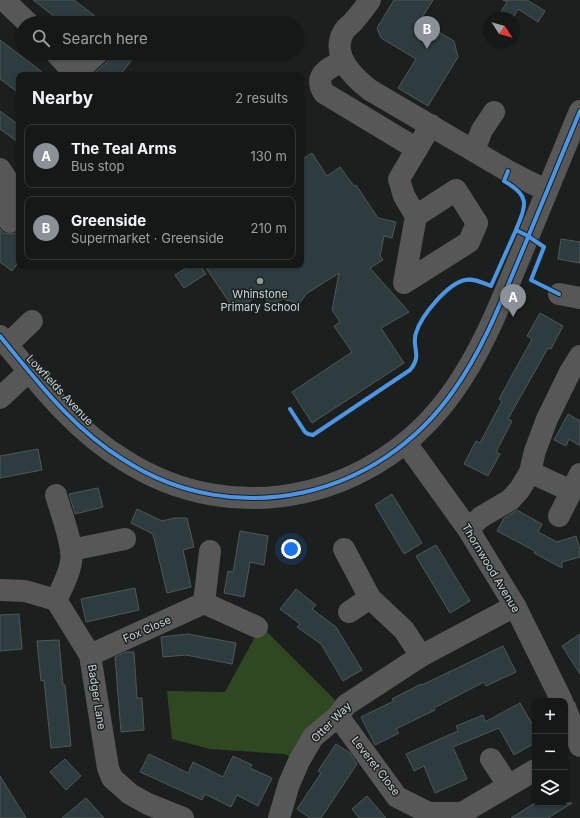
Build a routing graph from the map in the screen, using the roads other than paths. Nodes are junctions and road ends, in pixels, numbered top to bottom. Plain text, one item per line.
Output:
1 (4, 0) edge
2 (370, 0) edge
3 (21, 16) edge
4 (62, 60) edge
5 (90, 60) edge
6 (343, 62) junction
7 (73, 72) edge
8 (77, 72) edge
9 (580, 111) edge
10 (494, 112) dead end
11 (432, 125) junction
12 (417, 149) junction
13 (474, 150) junction
14 (10, 179) edge
15 (547, 191) junction
16 (416, 216) dead end
17 (10, 222) dead end
18 (559, 294) dead end
19 (580, 298) edge
20 (32, 321) dead end
21 (4, 340) edge
22 (580, 356) edge
23 (28, 372) junction
24 (0, 398) edge
25 (406, 443) junction
26 (530, 472) junction
27 (576, 482) edge
28 (56, 496) dead end
29 (559, 516) dead end
30 (468, 529) junction
31 (125, 539) dead end
32 (344, 549) dead end
33 (71, 550) junction
34 (210, 551) dead end
35 (0, 590) edge
36 (370, 598) junction
37 (56, 600) junction
38 (204, 603) junction
39 (515, 606) junction
40 (349, 612) dead end
41 (256, 627) dead end
42 (90, 655) junction
43 (421, 656) junction
44 (561, 698) edge
45 (580, 699) edge
46 (568, 705) edge
47 (568, 714) edge
48 (338, 716) junction
49 (580, 746) edge
50 (491, 759) dead end
51 (532, 772) edge
52 (508, 785) junction
53 (183, 818) edge
54 (278, 818) edge

1 - 3 street
2 - 6 street
4 - 7 street
5 - 8 street
6 - 11 street
6 - 12 street
9 - 15 street, Lowfields Avenue
10 - 13 street
11 - 12 street
11 - 13 street
12 - 16 street
13 - 15 street
14 - 17 street
15 - 25 street, Lowfields Avenue
18 - 19 street
20 - 21 street
21 - 23 street, Lowfields Avenue
22 - 26 street
23 - 24 street
23 - 25 street, Lowfields Avenue
25 - 30 street, Thornwood Avenue
26 - 27 street
26 - 30 street
27 - 29 street
28 - 33 street
30 - 39 street, Thornwood Avenue
31 - 33 street
32 - 36 street
33 - 37 street
34 - 38 street
35 - 37 street
36 - 40 street
36 - 43 street
37 - 42 street, Badger Lane
38 - 41 street
38 - 42 street, Fox Close
39 - 43 street, Otter Way
39 - 44 street, Thornwood Avenue
42 - 53 street, Badger Lane
43 - 48 street, Otter Way
45 - 46 street
47 - 49 street
48 - 52 street, Leveret Close
48 - 54 street, Otter Way
50 - 52 street
51 - 52 street, Leveret Close

